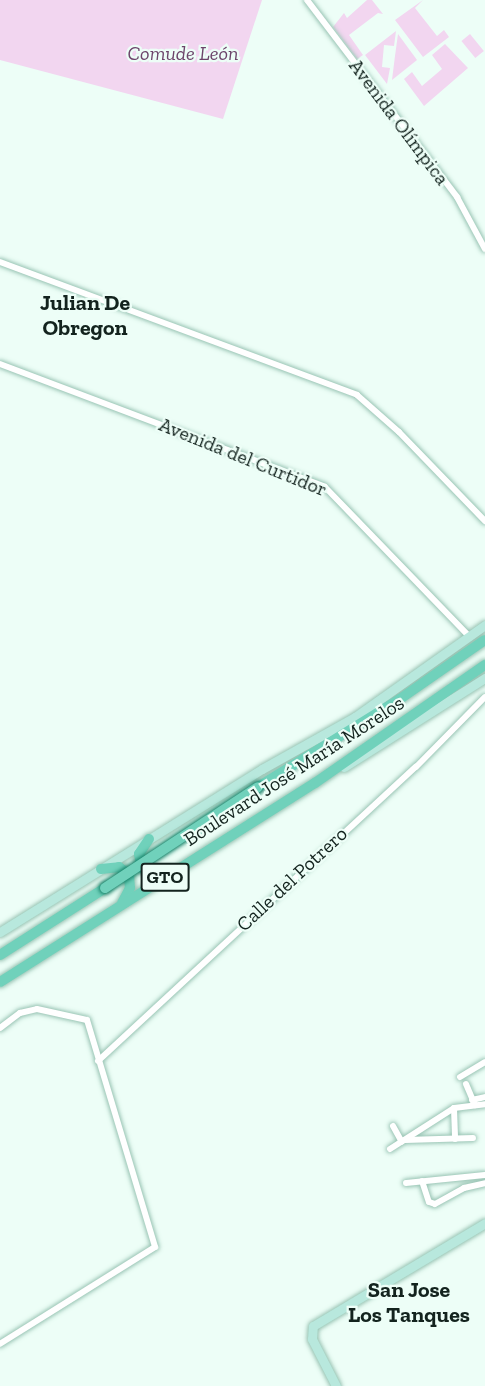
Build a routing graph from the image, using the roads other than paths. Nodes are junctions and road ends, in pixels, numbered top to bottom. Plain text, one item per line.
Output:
1 (307, 0) edge
2 (485, 249) edge
3 (0, 262) edge
4 (0, 364) edge
5 (485, 521) edge
6 (485, 625) edge
7 (470, 637) junction
8 (485, 640) edge
9 (485, 665) edge
10 (485, 678) edge
11 (410, 680) junction
12 (485, 697) edge
13 (400, 699) junction
14 (379, 712) junction
15 (355, 717) junction
16 (330, 772) junction
17 (149, 839) junction
18 (101, 869) junction
19 (177, 869) junction
20 (122, 903) junction
21 (0, 932) edge
22 (0, 955) edge
23 (0, 982) edge
24 (0, 1028) edge
25 (98, 1061) junction
26 (485, 1062) edge
27 (460, 1077) dead end
28 (466, 1084) dead end
29 (485, 1097) edge
30 (472, 1102) junction
31 (485, 1104) edge
32 (454, 1108) junction
33 (393, 1126) dead end
34 (420, 1129) junction
35 (455, 1138) junction
36 (472, 1138) dead end
37 (422, 1140) junction
38 (403, 1141) junction
39 (390, 1149) dead end
40 (485, 1175) edge
41 (464, 1177) junction
42 (422, 1180) junction
43 (406, 1183) dead end
44 (485, 1183) edge
45 (464, 1188) junction
46 (485, 1223) edge
47 (0, 1344) edge
48 (336, 1386) edge

1 - 2 street, Avenida Olímpica
3 - 5 street
4 - 7 street, Avenida del Curtidor
6 - 7 street
7 - 11 street
8 - 13 main road, Boulevard José María Morelos / GTO
9 - 16 main road, Boulevard José María Morelos / GTO
10 - 16 street
11 - 13 main road
11 - 15 street
12 - 25 street, Calle del Potrero
13 - 14 main road, Boulevard José María Morelos / GTO
14 - 15 main road
14 - 22 main road, Boulevard José María Morelos / GTO, bridge
15 - 17 street
16 - 19 main road, Boulevard José María Morelos / GTO
17 - 18 street
17 - 19 main road
18 - 20 main road
18 - 21 street
19 - 20 main road, Boulevard José María Morelos / GTO
20 - 23 main road, Boulevard José María Morelos / GTO
24 - 25 street
25 - 47 street
26 - 27 street
28 - 30 street
29 - 30 street
30 - 31 street
30 - 32 street
32 - 34 street
32 - 35 street
33 - 38 street
34 - 37 street
34 - 38 street
35 - 36 street
35 - 37 street
37 - 38 street
38 - 39 street
40 - 41 street
41 - 42 street
41 - 45 street
42 - 43 street
42 - 45 street
44 - 45 street
46 - 48 street

